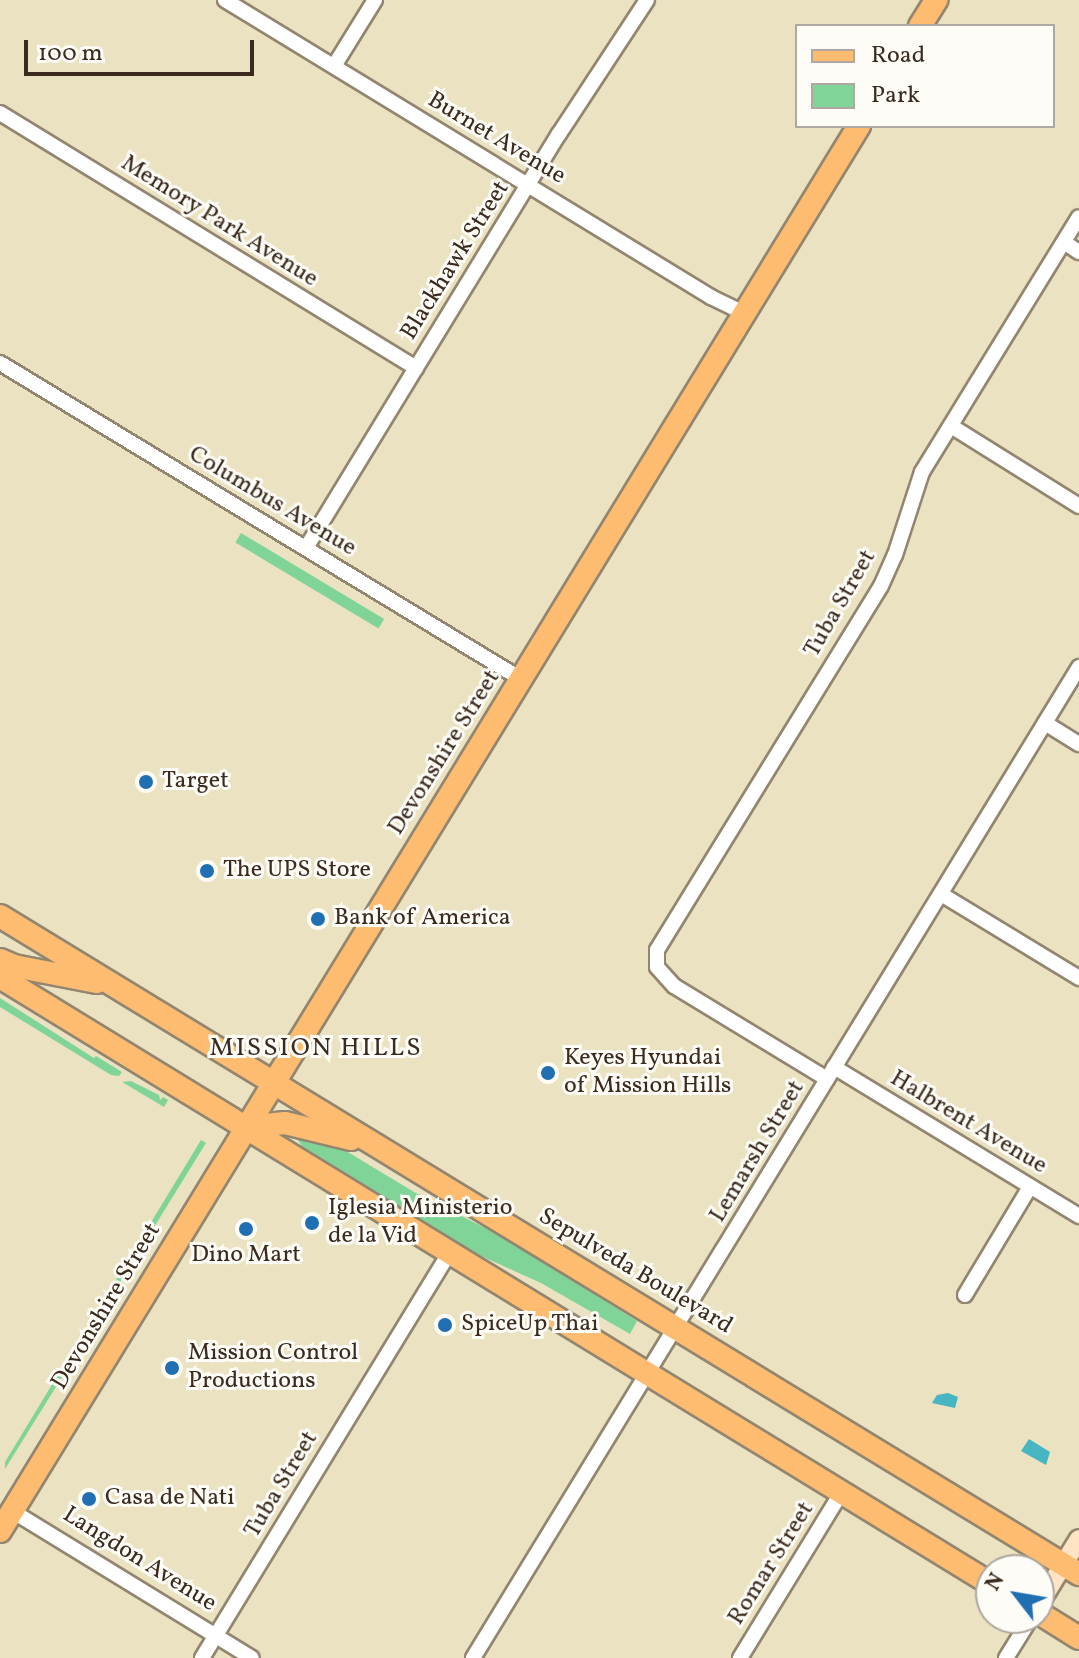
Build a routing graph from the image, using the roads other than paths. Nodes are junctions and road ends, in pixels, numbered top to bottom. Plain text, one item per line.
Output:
1 (225, 0) edge
2 (375, 0) edge
3 (647, 0) edge
4 (936, 0) edge
5 (921, 24) edge
6 (334, 66) junction
7 (0, 113) edge
8 (858, 128) edge
9 (529, 185) junction
10 (1079, 217) edge
11 (1064, 242) junction
12 (1079, 252) edge
13 (744, 313) junction
14 (0, 363) edge
15 (416, 368) junction
16 (951, 426) junction
17 (1079, 506) edge
18 (306, 548) junction
19 (1079, 667) edge
20 (521, 679) junction
21 (1045, 723) junction
22 (1079, 744) edge
23 (941, 894) junction
24 (1, 918) edge
25 (0, 960) edge
26 (657, 967) joint
27 (0, 977) edge
28 (1079, 978) edge
29 (113, 985) junction
30 (831, 1073) junction
31 (274, 1083) junction
32 (247, 1127) junction
33 (372, 1144) junction
34 (1030, 1187) junction
35 (1079, 1216) edge
36 (449, 1253) junction
37 (965, 1295) dead end
38 (676, 1327) junction
39 (647, 1374) junction
40 (841, 1493) junction
41 (6, 1507) edge
42 (0, 1531) edge
43 (1079, 1539) edge
44 (1071, 1569) edge
45 (975, 1574) edge
46 (1055, 1586) edge
47 (1055, 1623) edge
48 (1021, 1634) edge
49 (216, 1636) junction
50 (1079, 1638) edge
51 (202, 1658) edge
52 (252, 1658) edge
53 (473, 1658) edge
54 (740, 1658) edge
55 (1006, 1658) edge

1 - 6 street, Burnet Avenue
2 - 6 street
3 - 9 street, Blackhawk Street
4 - 5 main road
6 - 9 street, Burnet Avenue
7 - 15 street, Memory Park Avenue
8 - 13 main road, Devonshire Street
9 - 13 street, Burnet Avenue
9 - 15 street, Blackhawk Street
10 - 11 street, Tuba Street
11 - 12 street
11 - 16 street, Tuba Street
13 - 20 main road, Devonshire Street
14 - 18 street, Columbus Avenue
15 - 18 street, Blackhawk Street
16 - 17 street
16 - 26 street, Tuba Street
18 - 20 street, Columbus Avenue
19 - 21 street, Lemarsh Street
20 - 31 main road, Devonshire Street
21 - 22 street
21 - 23 street, Lemarsh Street
23 - 28 street
23 - 30 street, Lemarsh Street
24 - 29 main road, Sepulveda Boulevard
25 - 29 main road
26 - 30 street, Halbrent Avenue
27 - 32 main road
29 - 31 main road, Sepulveda Boulevard
30 - 34 street, Halbrent Avenue
30 - 38 street, Lemarsh Street
31 - 32 main road, Devonshire Street
31 - 33 main road, Sepulveda Boulevard
32 - 33 main road
32 - 36 main road
32 - 41 main road, Devonshire Street
33 - 38 main road, Sepulveda Boulevard
34 - 35 street, Halbrent Avenue
34 - 37 street
36 - 39 main road
36 - 49 street, Tuba Street
38 - 39 street, Lemarsh Street
38 - 44 main road, Sepulveda Boulevard
39 - 40 main road
39 - 53 street, Lemarsh Street
40 - 45 main road
40 - 54 street, Romar Street
41 - 42 main road, Devonshire Street
41 - 49 street, Langdon Avenue
43 - 44 street
44 - 46 street
47 - 50 main road
48 - 55 street
49 - 51 street, Tuba Street
49 - 52 street, Langdon Avenue

